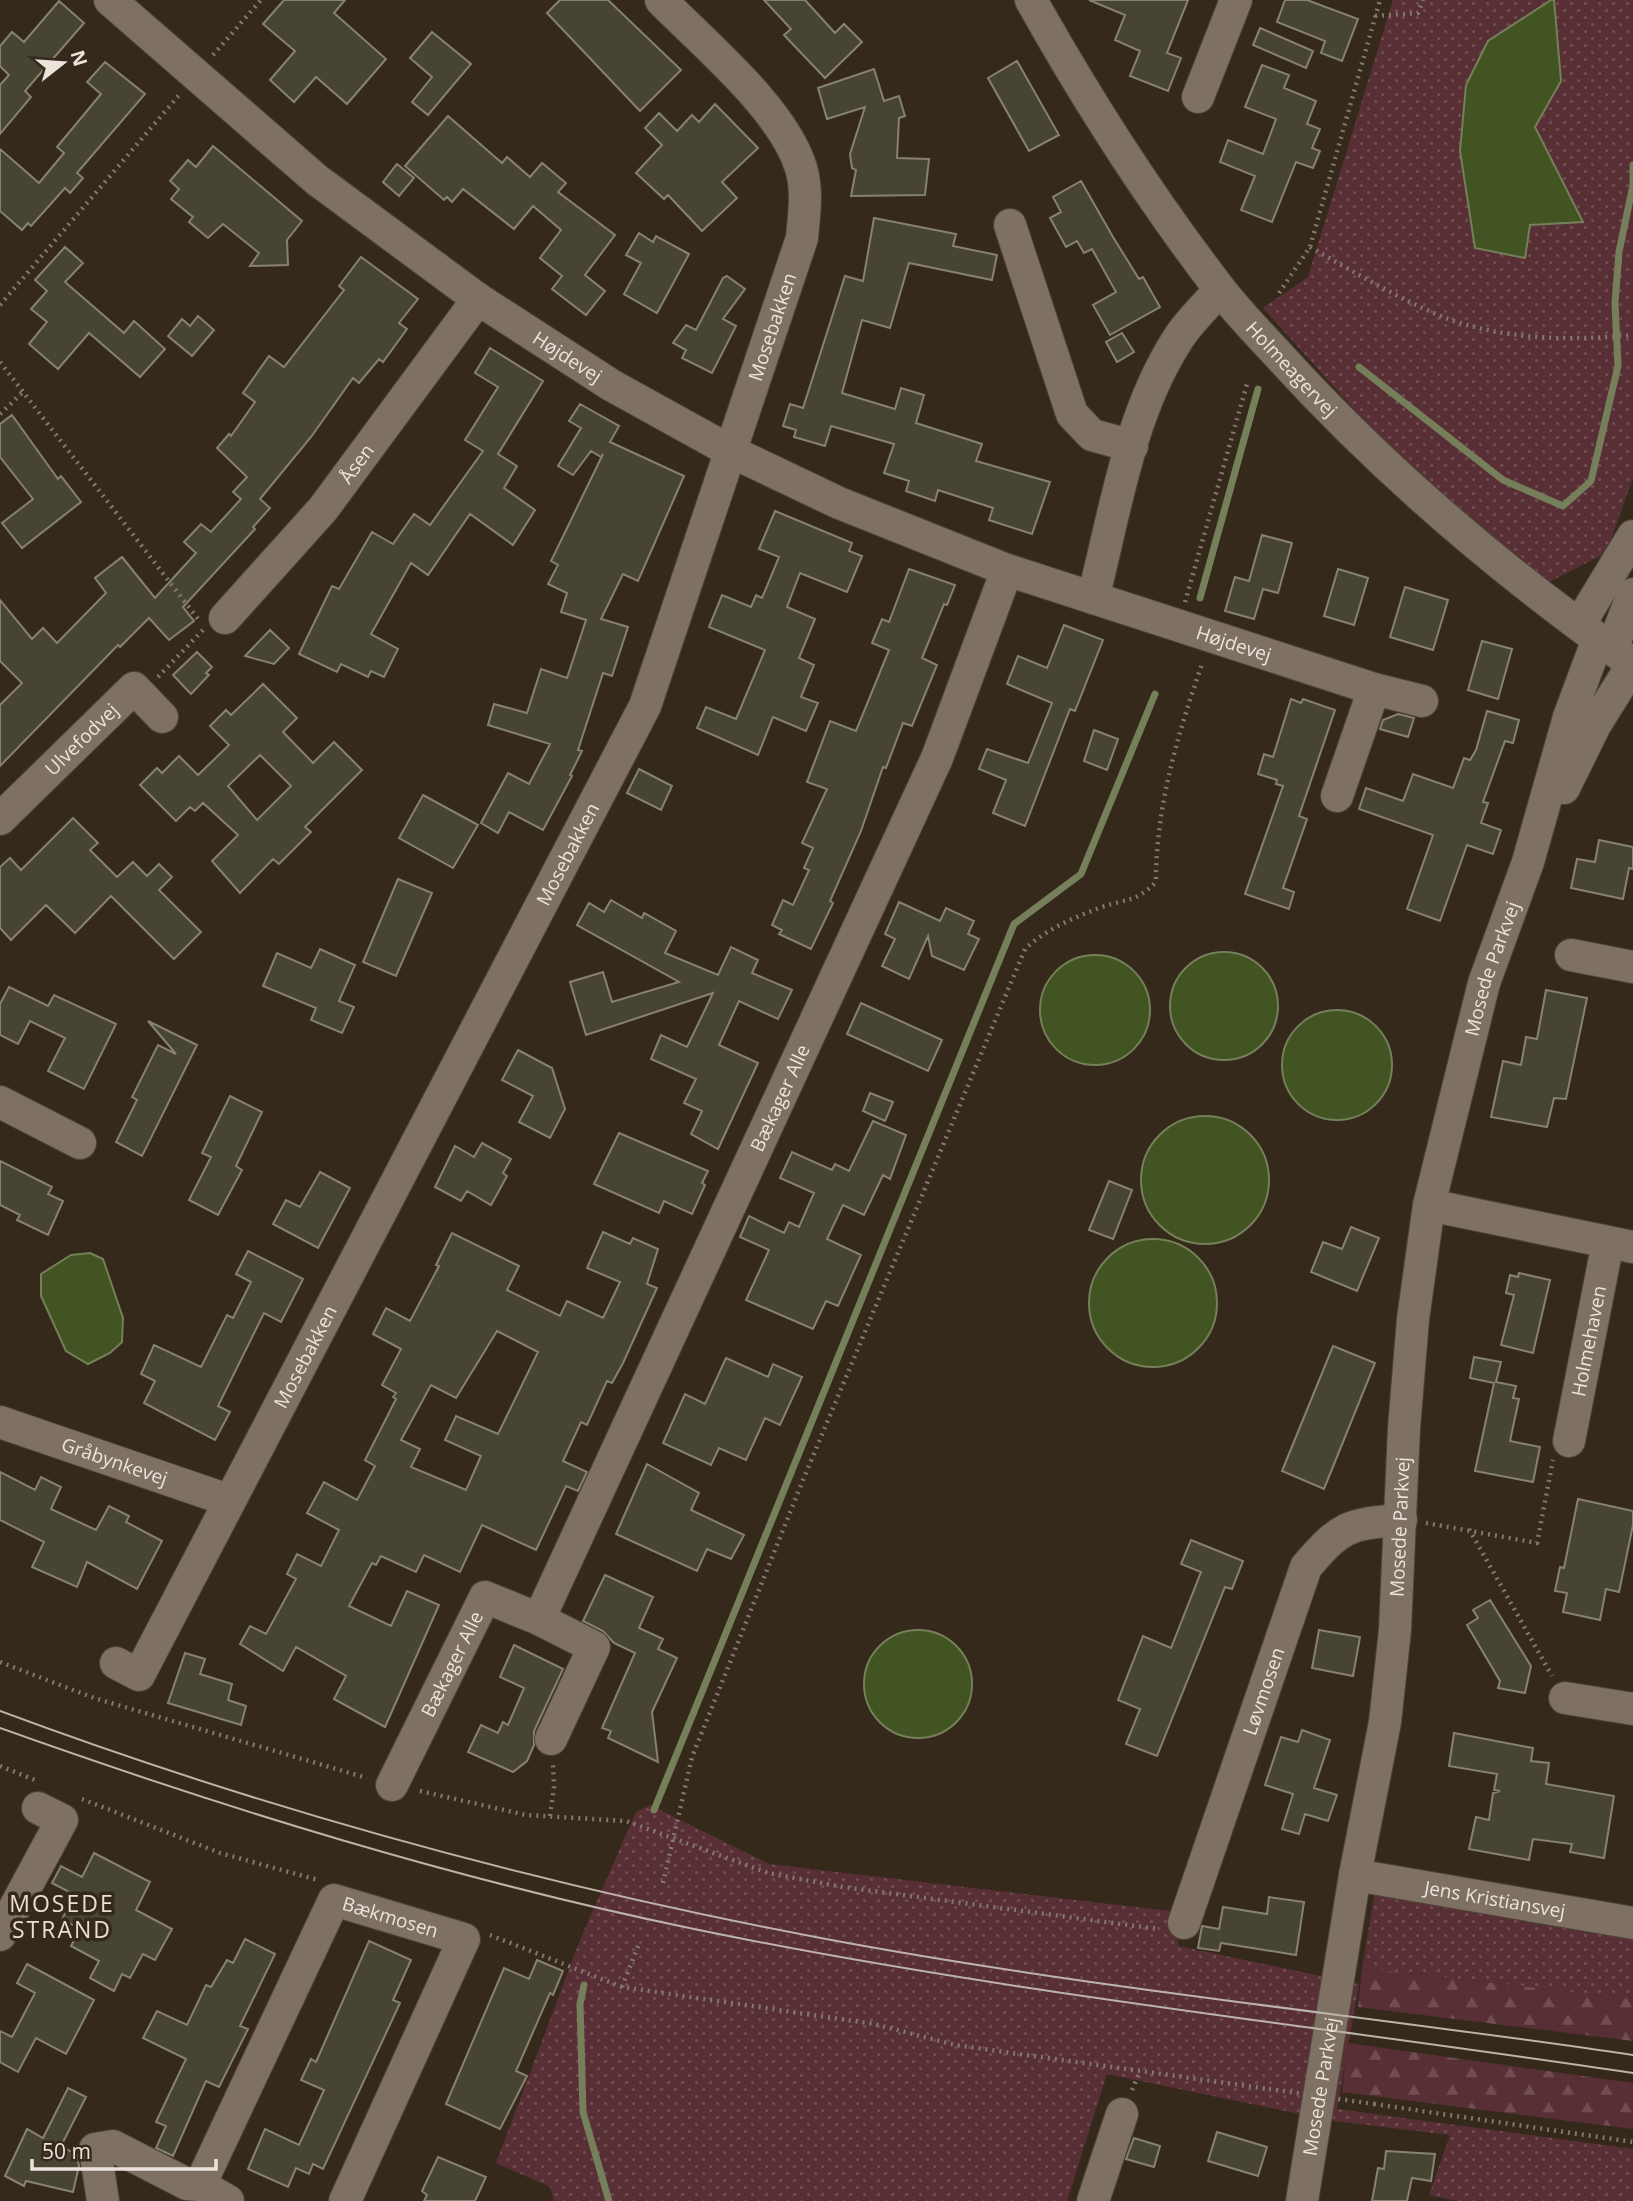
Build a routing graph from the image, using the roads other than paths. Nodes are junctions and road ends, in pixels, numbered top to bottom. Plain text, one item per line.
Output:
1 (110, 0) edge
2 (661, 0) edge
3 (1031, 0) edge
4 (1236, 0) edge
5 (1198, 97) dead end
6 (1010, 225) dead end
7 (1220, 290) junction
8 (478, 299) junction
9 (1132, 446) junction
10 (732, 452) junction
11 (1633, 536) edge
12 (1007, 570) junction
13 (1633, 594) edge
14 (1093, 598) junction
15 (215, 623) road end
16 (1611, 648) edge
17 (1374, 689) junction
18 (1422, 701) dead end
19 (162, 717) dead end
20 (1337, 796) dead end
21 (0, 819) edge
22 (1528, 862) junction
23 (1571, 954) dead end
24 (1633, 967) edge
25 (0, 1102) edge
26 (80, 1143) dead end
27 (1429, 1205) junction
28 (1621, 1244) edge
29 (0, 1422) edge
30 (1569, 1441) road end
31 (228, 1500) junction
32 (1401, 1520) junction
33 (539, 1619) junction
34 (116, 1663) dead end
35 (1565, 1698) road end
36 (1633, 1709) edge
37 (551, 1739) road end
38 (392, 1785) road end
39 (38, 1795) road end
40 (1355, 1875) junction
41 (1184, 1923) road end
42 (1633, 1923) edge
43 (0, 1935) edge
44 (1122, 2114) dead end
45 (200, 2185) junction
46 (103, 2201) edge
47 (228, 2201) edge
48 (345, 2201) edge
49 (1093, 2201) edge
50 (1303, 2201) edge

1 - 8 street, Højdevej
2 - 10 street, Mosebakken
3 - 7 street, Holmeagervej
4 - 5 street
6 - 9 street
7 - 9 street
7 - 16 street, Holmeagervej
8 - 10 street, Højdevej
8 - 15 street, Åsen
9 - 14 street
10 - 12 street, Højdevej
10 - 31 street, Mosebakken
11 - 16 street, Mosede Parkvej
12 - 14 street, Højdevej
12 - 33 street, Bækager Alle
13 - 16 street, Mosede Parkvej
14 - 17 street, Højdevej
16 - 22 street, Mosede Parkvej
16 - 22 street, Mosede Parkvej
17 - 18 street, Højdevej
17 - 20 street
19 - 21 street, Ulvefodvej
22 - 27 street, Mosede Parkvej
23 - 24 street
25 - 26 street
27 - 28 street, Holmehaven
27 - 32 street, Mosede Parkvej
28 - 30 street, Holmehaven
29 - 31 street, Gråbynkevej
31 - 34 street, Mosebakken
32 - 40 street, Mosede Parkvej
32 - 41 street, Løvmosen
33 - 37 street, Bækager Alle
33 - 38 street, Bækager Alle
35 - 36 street
39 - 43 street
40 - 42 street, Jens Kristiansvej
40 - 50 street, Mosede Parkvej
44 - 49 street
45 - 46 street
45 - 47 street
45 - 48 street, Bækmosen

